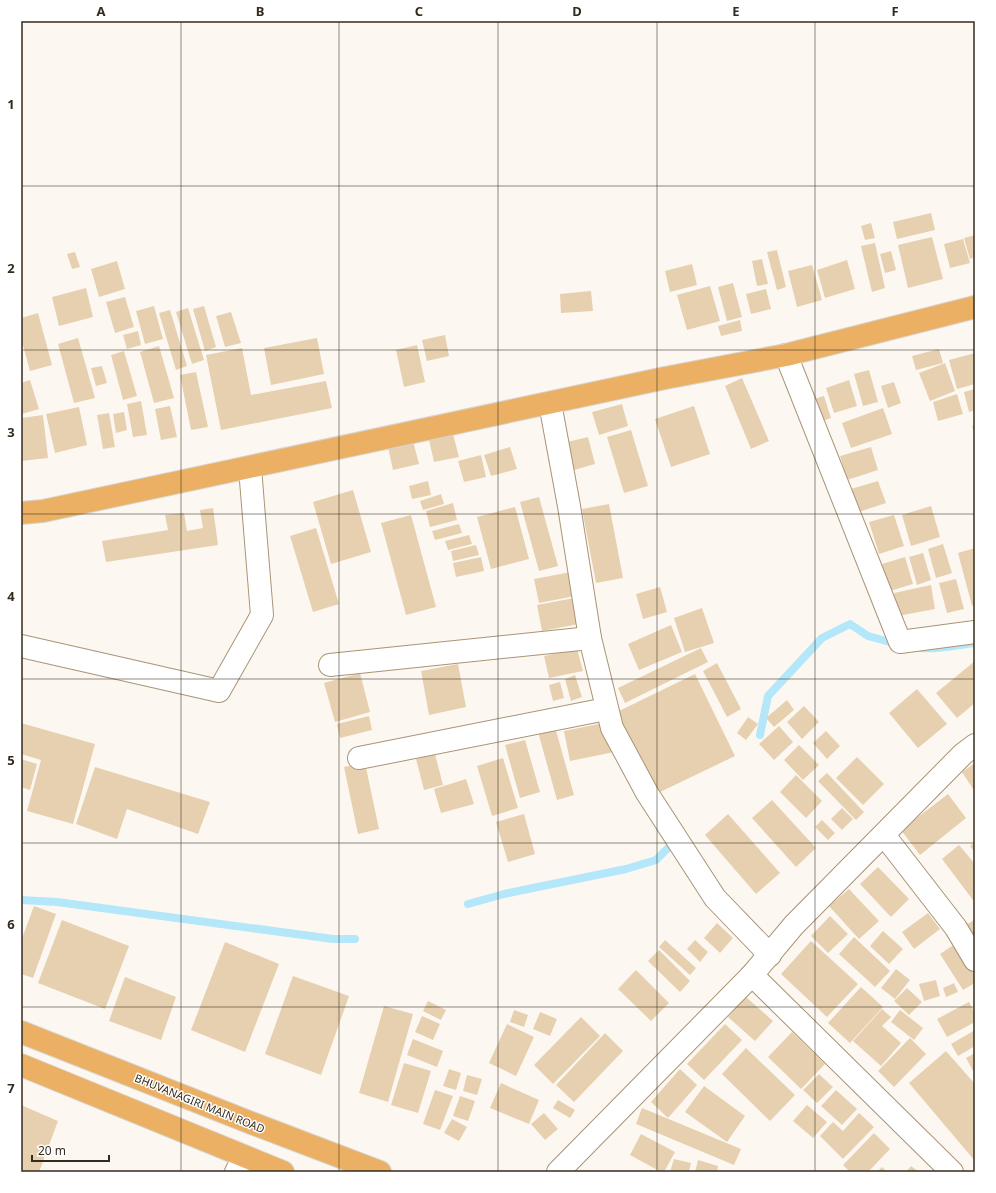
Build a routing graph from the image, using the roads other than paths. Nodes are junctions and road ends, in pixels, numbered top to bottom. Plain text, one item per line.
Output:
1 (975, 307) edge
2 (786, 355) junction
3 (550, 403) junction
4 (250, 468) junction
5 (21, 513) edge
6 (975, 632) edge
7 (590, 638) junction
8 (21, 646) edge
9 (330, 665) dead end
10 (606, 709) junction
11 (975, 745) edge
12 (359, 758) dead end
13 (884, 835) junction
14 (770, 955) junction
15 (975, 960) edge
16 (752, 975) junction
17 (21, 1032) edge
18 (21, 1065) edge
19 (240, 1165) edge
20 (283, 1172) edge
21 (380, 1172) edge
22 (558, 1172) edge
23 (952, 1172) edge

1 - 2 highway
2 - 3 highway
2 - 6 street
3 - 4 highway
3 - 7 street
4 - 5 highway
4 - 8 street
7 - 9 street
7 - 10 street
10 - 12 street
10 - 14 street
11 - 13 street
13 - 14 street
13 - 15 street
14 - 16 street
16 - 22 street
16 - 23 street
17 - 21 highway, BHUVANAGIRI MAIN ROAD
18 - 19 highway
19 - 20 highway

